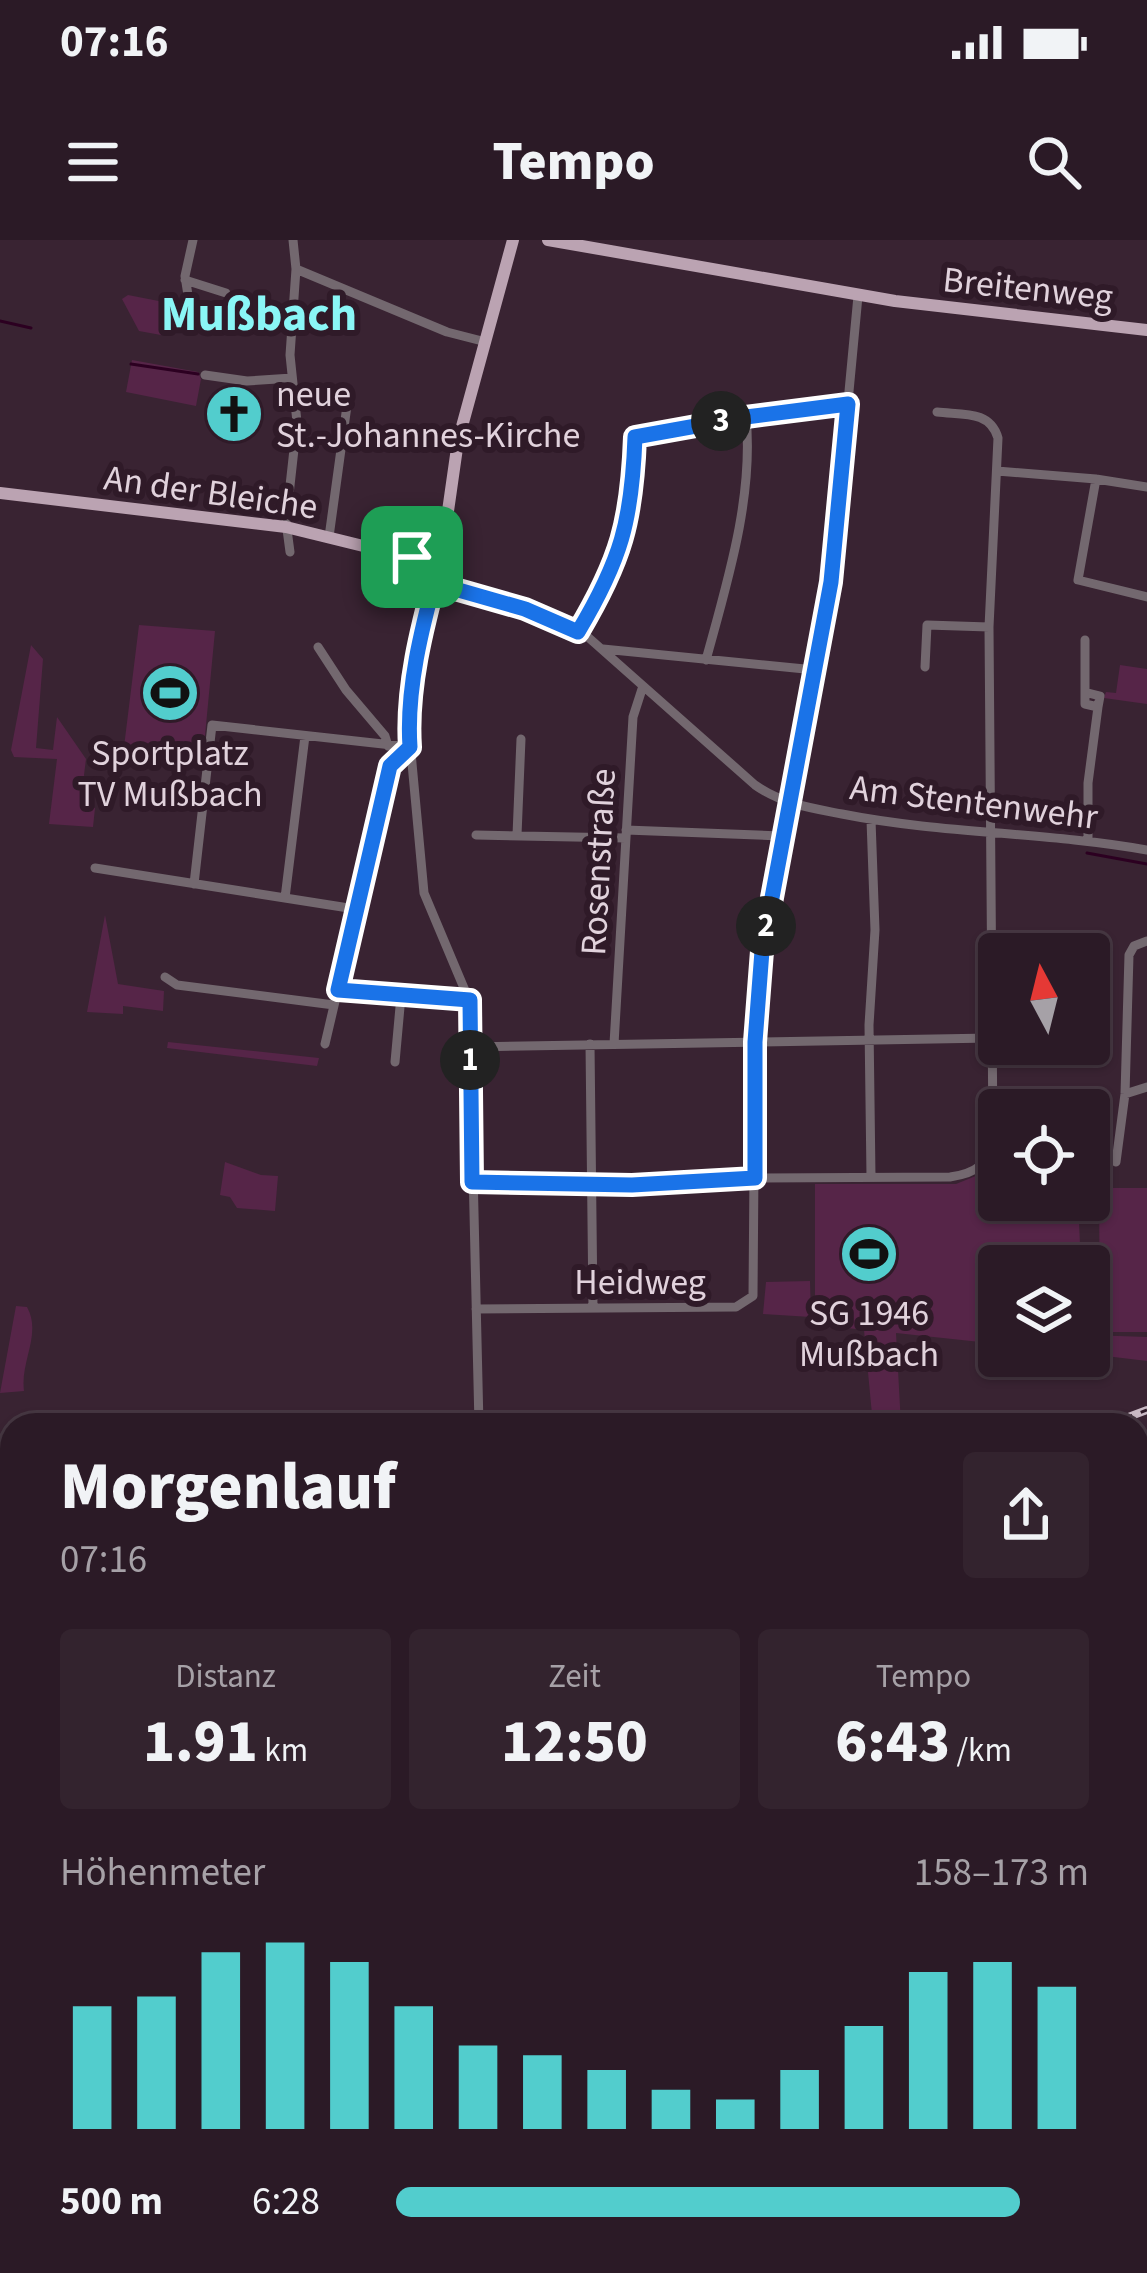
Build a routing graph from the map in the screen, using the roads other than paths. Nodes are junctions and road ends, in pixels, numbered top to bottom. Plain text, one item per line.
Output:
1 (193, 240) edge
2 (293, 240) edge
3 (513, 240) edge
4 (548, 240) edge
5 (296, 269) junction
6 (185, 280) junction
7 (226, 292) dead end
8 (858, 296) junction
9 (190, 308) dead end
10 (1147, 330) edge
11 (487, 343) junction
12 (206, 375) dead end
13 (292, 378) junction
14 (349, 391) dead end
15 (848, 404) junction
16 (937, 412) dead end
17 (746, 417) junction
18 (997, 471) junction
19 (1096, 479) junction
20 (1147, 487) edge
21 (0, 493) edge
22 (286, 527) junction
23 (329, 537) junction
24 (444, 539) junction
25 (290, 552) dead end
26 (412, 557) junction
27 (436, 577) junction
28 (1147, 597) edge
29 (988, 627) junction
30 (578, 632) junction
31 (1085, 640) dead end
32 (318, 647) dead end
33 (603, 649) junction
34 (706, 660) junction
35 (925, 667) dead end
36 (815, 670) junction
37 (644, 686) junction
38 (304, 736) junction
39 (521, 739) dead end
40 (388, 746) junction
41 (410, 747) junction
42 (788, 802) junction
43 (871, 820) junction
44 (989, 833) junction
45 (626, 834) junction
46 (476, 835) dead end
47 (517, 835) junction
48 (781, 836) junction
49 (1088, 841) junction
50 (1147, 850) edge
51 (95, 868) dead end
52 (194, 884) junction
53 (285, 898) junction
54 (355, 909) junction
55 (990, 933) edge
56 (1147, 941) edge
57 (164, 977) dead end
58 (338, 990) junction
59 (401, 996) junction
60 (470, 1000) junction
61 (334, 1005) junction
62 (978, 1038) edge
63 (868, 1041) junction
64 (755, 1042) junction
65 (326, 1044) dead end
66 (590, 1044) junction
67 (614, 1044) junction
68 (470, 1047) junction
69 (395, 1062) dead end
70 (992, 1065) edge
71 (1147, 1088) edge
72 (1125, 1094) junction
73 (1117, 1162) dead end
74 (871, 1177) junction
75 (755, 1178) junction
76 (472, 1182) junction
77 (592, 1184) junction
78 (593, 1308) junction
79 (476, 1309) junction
80 (481, 1413) edge

1 - 6 street
2 - 5 street
3 - 11 main road
4 - 8 main road, Breitenweg
5 - 11 street
5 - 13 street
6 - 7 street
6 - 9 street
8 - 10 main road, Breitenweg
8 - 15 street
11 - 24 main road
12 - 13 street
13 - 22 street
14 - 23 street
15 - 17 street
15 - 36 street
16 - 18 street
17 - 30 street
17 - 34 street
18 - 19 street
18 - 29 street
19 - 20 street
19 - 28 street
21 - 22 main road, An der Bleiche
22 - 23 main road, An der Bleiche
22 - 25 street
23 - 26 main road, An der Bleiche
24 - 26 main road
24 - 27 street
26 - 27 street, An der Bleiche
27 - 30 street, Am Stentenwehr
27 - 41 street
29 - 35 street
29 - 44 street
30 - 33 street, Am Stentenwehr
31 - 49 street
32 - 40 street
33 - 34 street
33 - 37 street, Am Stentenwehr
34 - 36 street
36 - 42 street
37 - 42 street, Am Stentenwehr
37 - 45 street, Rosenstraße
38 - 40 street
38 - 52 street
38 - 53 street
39 - 47 street
40 - 41 street
41 - 54 street
41 - 60 street
42 - 43 street, Am Stentenwehr
42 - 48 street
43 - 44 street, Am Stentenwehr
43 - 63 street
44 - 49 street, Am Stentenwehr
44 - 55 street
45 - 47 street
45 - 48 street
45 - 67 street, Rosenstraße
46 - 47 street
48 - 64 street
49 - 50 street, Am Stentenwehr
51 - 52 street
52 - 53 street
53 - 54 street
54 - 58 street
56 - 72 street
57 - 61 street
58 - 59 street
58 - 61 street
59 - 60 street
59 - 69 street
60 - 68 street
61 - 65 street
62 - 63 street
63 - 64 street
63 - 74 street
64 - 67 street
64 - 75 street
66 - 67 street
66 - 68 street
66 - 77 street
68 - 76 street
70 - 74 street
71 - 72 street
72 - 73 street
74 - 75 street
75 - 77 street
75 - 78 street, Heidweg
76 - 77 street
76 - 79 street
77 - 78 street
78 - 79 street, Heidweg
79 - 80 street

